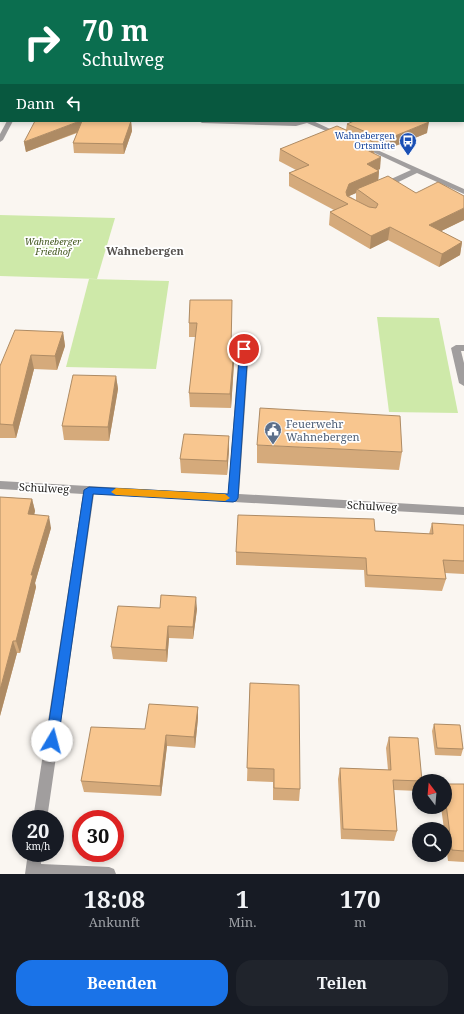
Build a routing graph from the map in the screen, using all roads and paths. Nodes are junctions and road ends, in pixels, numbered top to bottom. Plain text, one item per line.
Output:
1 (9, 122) edge
2 (233, 122) edge
3 (303, 122) edge
4 (309, 122) edge
5 (345, 138) edge
6 (0, 140) edge
7 (352, 141) edge
8 (418, 170) junction
9 (378, 188) edge
10 (464, 192) edge
11 (464, 348) edge
12 (244, 349) dead end
13 (464, 383) edge
14 (0, 485) edge
15 (89, 490) junction
16 (233, 498) junction
17 (464, 511) edge
18 (41, 810) edge
19 (34, 862) edge
20 (32, 873) edge
21 (91, 874) edge
22 (109, 874) edge

1 - 6 street
2 - 3 street
4 - 5 street
7 - 8 street
8 - 9 street
8 - 10 street
11 - 13 street
12 - 16 street
14 - 15 street, Schulweg
15 - 16 street, Schulweg
15 - 18 street
16 - 17 street, Schulweg
19 - 20 street
20 - 21 street
21 - 22 street

